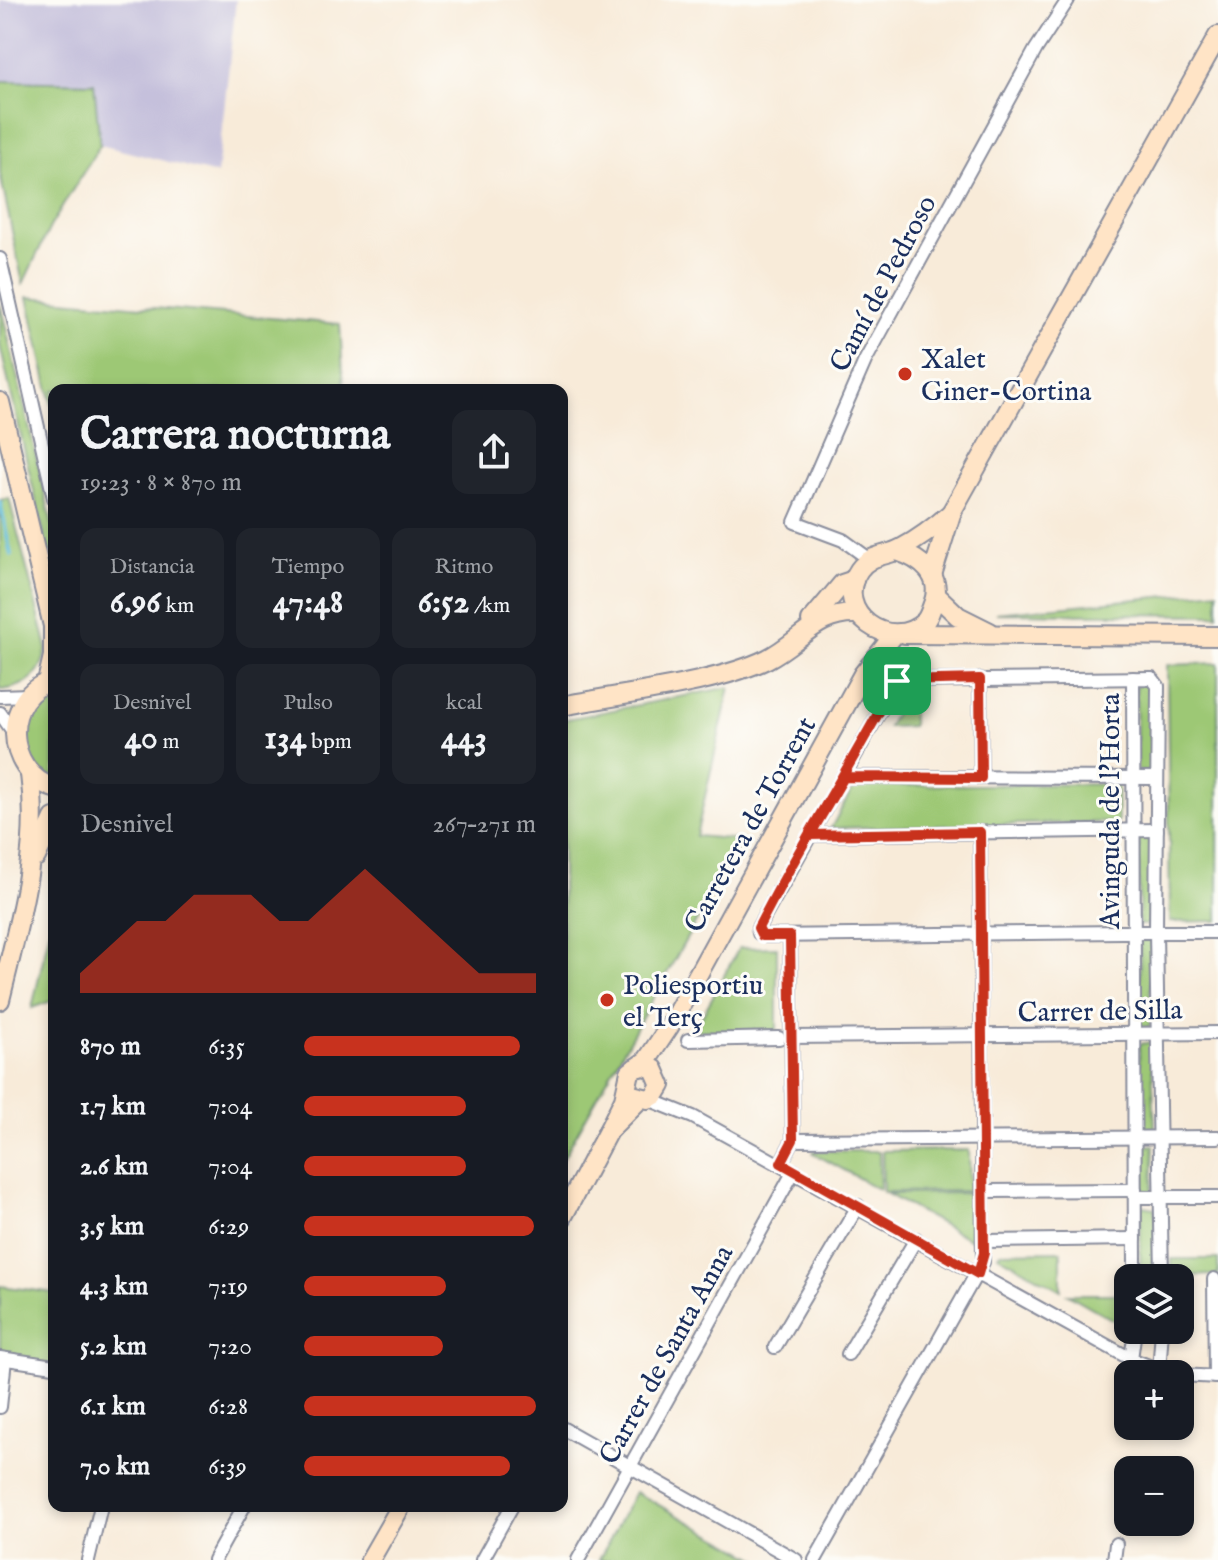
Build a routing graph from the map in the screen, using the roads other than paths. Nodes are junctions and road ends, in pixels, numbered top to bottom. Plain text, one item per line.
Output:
1 (1068, 0) edge
2 (1218, 36) edge
3 (0, 259) edge
4 (0, 402) edge
5 (48, 471) edge
6 (952, 511) junction
7 (897, 551) junction
8 (869, 559) junction
9 (932, 575) junction
10 (854, 580) junction
11 (936, 595) junction
12 (48, 601) edge
13 (863, 620) junction
14 (899, 634) junction
15 (799, 635) junction
16 (996, 635) junction
17 (1218, 636) edge
18 (863, 674) junction
19 (1133, 678) junction
20 (980, 679) junction
21 (48, 682) edge
22 (29, 695) junction
23 (0, 696) edge
24 (568, 705) edge
25 (0, 713) edge
26 (14, 733) junction
27 (30, 774) junction
28 (844, 777) junction
29 (981, 778) junction
30 (1131, 778) junction
31 (1157, 778) junction
32 (48, 784) edge
33 (1131, 830) junction
34 (1157, 830) junction
35 (48, 831) edge
36 (980, 832) junction
37 (810, 835) junction
38 (31, 867) junction
39 (1132, 932) junction
40 (1156, 932) junction
41 (1218, 932) edge
42 (981, 933) junction
43 (790, 936) junction
44 (0, 1000) edge
45 (1133, 1033) junction
46 (1159, 1033) junction
47 (1218, 1033) edge
48 (981, 1035) junction
49 (785, 1038) junction
50 (688, 1040) dead end
51 (658, 1042) junction
52 (654, 1069) junction
53 (631, 1075) junction
54 (649, 1096) junction
55 (608, 1131) junction
56 (1161, 1137) junction
57 (1218, 1137) edge
58 (1135, 1138) junction
59 (793, 1140) junction
60 (983, 1140) junction
61 (781, 1163) junction
62 (794, 1171) junction
63 (983, 1191) junction
64 (1135, 1194) junction
65 (1161, 1197) junction
66 (1218, 1197) edge
67 (858, 1206) junction
68 (568, 1207) edge
69 (916, 1239) junction
70 (1135, 1239) junction
71 (984, 1241) junction
72 (1135, 1264) edge
73 (1162, 1264) edge
74 (978, 1274) junction
75 (1214, 1279) dead end
76 (1133, 1344) edge
77 (775, 1347) dead end
78 (848, 1354) dead end
79 (2, 1359) edge
80 (1131, 1359) joint
81 (48, 1365) edge
82 (1194, 1376) edge
83 (1216, 1377) edge
84 (0, 1407) edge
85 (568, 1431) edge
86 (630, 1466) junction
87 (100, 1512) edge
88 (241, 1512) edge
89 (398, 1512) edge
90 (509, 1512) edge
91 (1116, 1544) dead end
92 (88, 1560) edge
93 (214, 1560) edge
94 (370, 1560) edge
95 (482, 1560) edge
96 (578, 1560) edge
97 (796, 1560) edge
98 (815, 1560) edge
99 (1114, 1560) edge

1 - 8 street, Camí de Pedroso
2 - 6 main road
3 - 5 street
4 - 12 main road
6 - 7 main road
6 - 9 main road
7 - 8 main road
7 - 9 main road
8 - 10 main road
9 - 11 main road
10 - 13 main road
10 - 15 main road
11 - 14 main road
11 - 16 main road
13 - 14 main road
13 - 15 main road
13 - 18 main road, Carretera de Torrent
14 - 16 main road
14 - 18 main road, Carretera de Torrent
15 - 24 main road
16 - 17 main road
18 - 51 main road, Carretera de Torrent
19 - 20 street
19 - 30 street, Avinguda de l'Horta
19 - 31 street, Avinguda de l'Horta
20 - 28 street
20 - 29 street
21 - 22 main road
22 - 23 street
22 - 26 main road
25 - 26 street
26 - 27 main road
27 - 32 main road
27 - 38 main road
28 - 29 street
28 - 37 street
29 - 30 street
30 - 31 street
30 - 33 street, Avinguda de l'Horta
31 - 34 street, Avinguda de l'Horta
33 - 34 street
33 - 36 street
33 - 39 street, Avinguda de l'Horta
34 - 40 street, Avinguda de l'Horta
35 - 38 main road
36 - 37 street
36 - 42 street
37 - 43 street
38 - 44 main road
39 - 40 street
39 - 42 street
39 - 45 street, Avinguda de l'Horta
40 - 41 street
40 - 46 street, Avinguda de l'Horta
42 - 43 street
42 - 48 street
43 - 49 street
45 - 46 street, Carrer de Silla
45 - 48 street, Carrer de Silla
45 - 58 street, Avinguda de l'Horta
46 - 47 street, Carrer de Silla
46 - 56 street, Avinguda de l'Horta
48 - 49 street, Carrer de Silla
48 - 60 street
49 - 50 street, Carrer de Silla
49 - 59 street
51 - 52 main road, Carretera de Torrent
51 - 53 main road, Carretera de Torrent
52 - 53 main road
52 - 54 main road
53 - 54 main road
53 - 55 main road
54 - 55 main road
54 - 61 street
55 - 68 main road
56 - 57 street
56 - 58 street
56 - 65 street, Avinguda de l'Horta
58 - 60 street
58 - 64 street, Avinguda de l'Horta
59 - 60 street
59 - 61 street
60 - 63 street
61 - 62 street
62 - 67 street
62 - 86 street, Carrer de Santa Anna
63 - 64 street
63 - 71 street
64 - 65 street
64 - 70 street, Avinguda de l'Horta
65 - 66 street
65 - 73 street, Avinguda de l'Horta
67 - 69 street
67 - 77 street
69 - 74 street
69 - 78 street
70 - 71 street
70 - 72 street, Avinguda de l'Horta
71 - 74 street
74 - 80 street
74 - 98 street
75 - 83 street
76 - 80 street
79 - 81 street
79 - 84 street
82 - 83 street
85 - 86 street
86 - 96 street, Carrer de Santa Anna
86 - 97 street
87 - 92 street
88 - 93 street
89 - 94 main road
90 - 95 street
91 - 99 street

